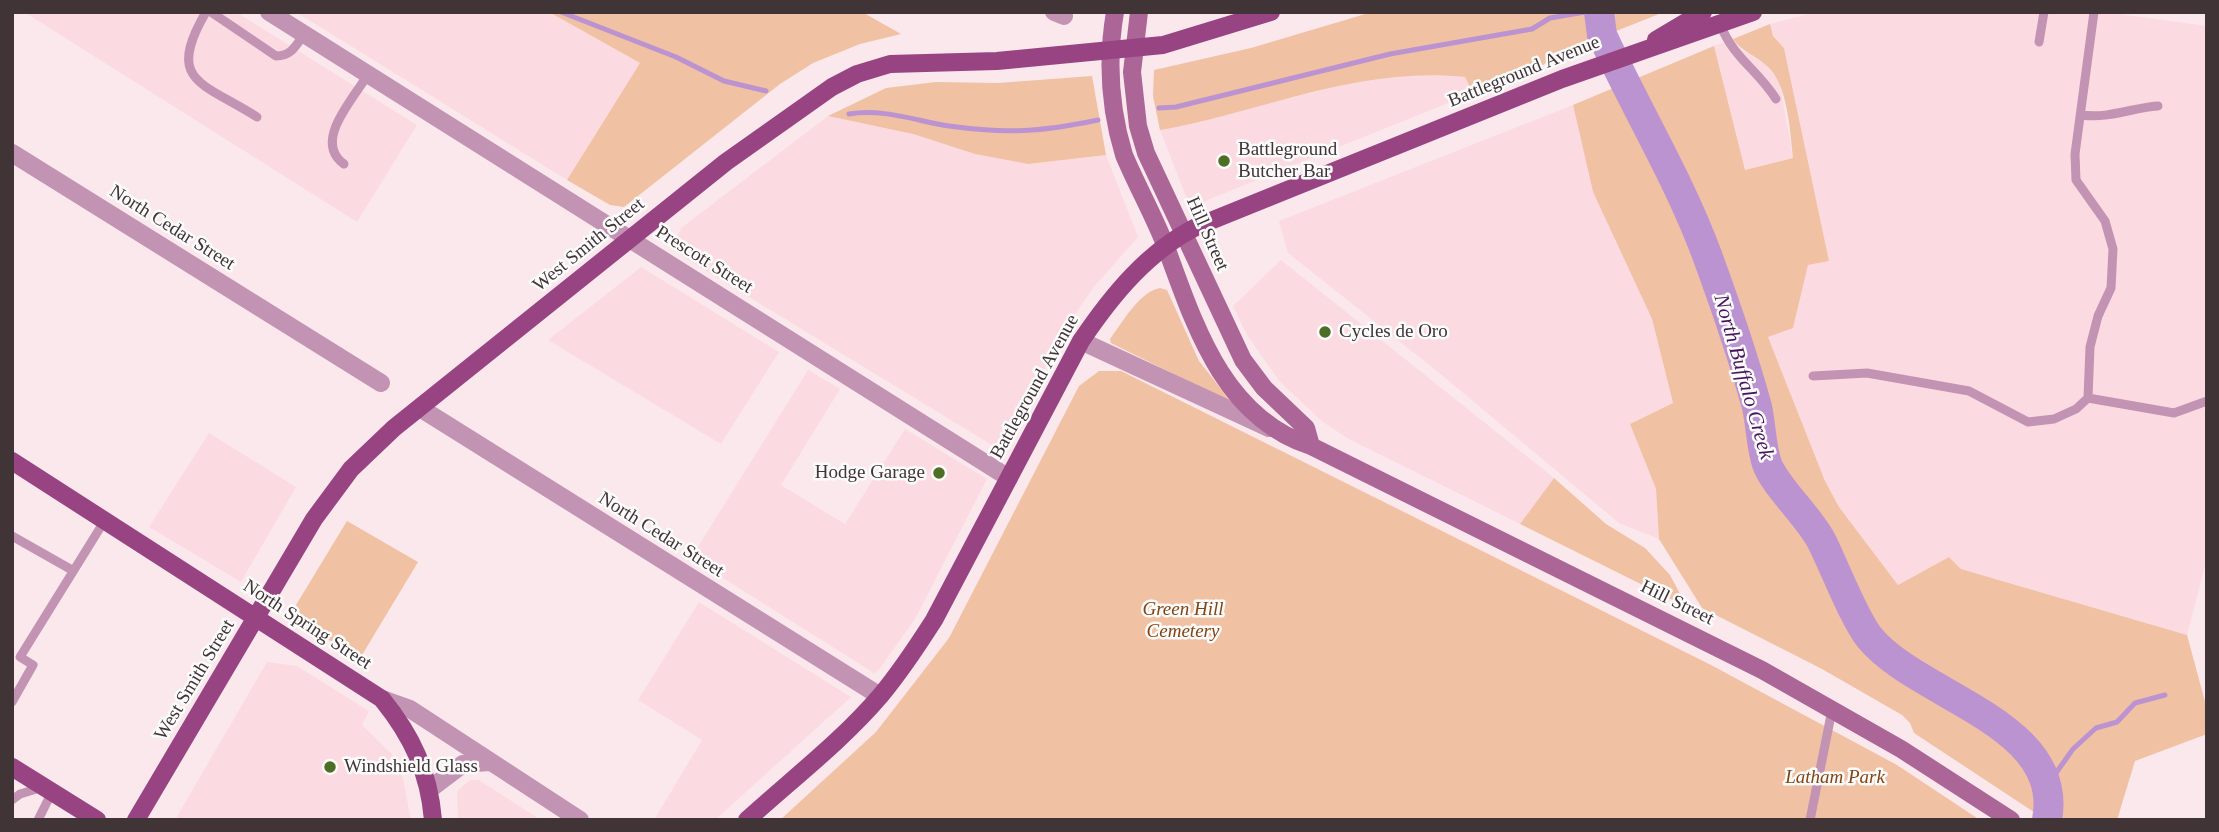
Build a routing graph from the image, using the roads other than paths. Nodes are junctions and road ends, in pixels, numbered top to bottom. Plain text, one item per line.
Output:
1 (205, 12) edge
2 (211, 12) edge
3 (269, 12) edge
4 (1115, 12) edge
5 (1139, 12) edge
6 (1271, 12) edge
7 (1703, 12) edge
8 (1753, 12) edge
9 (2044, 12) edge
10 (2094, 12) edge
11 (1720, 24) junction
12 (304, 34) junction
13 (2039, 42) dead end
14 (1648, 47) junction
15 (1134, 48) junction
16 (1110, 51) junction
17 (368, 74) junction
18 (1776, 99) dead end
19 (2158, 106) dead end
20 (2081, 115) junction
21 (257, 117) dead end
22 (12, 153) edge
23 (344, 164) dead end
24 (1185, 232) junction
25 (631, 238) junction
26 (1165, 245) junction
27 (1081, 341) junction
28 (1813, 376) dead end
29 (381, 383) dead end
30 (2088, 398) junction
31 (2207, 401) edge
32 (420, 408) junction
33 (1273, 430) junction
34 (1311, 446) junction
35 (12, 461) edge
36 (1009, 478) junction
37 (105, 520) junction
38 (12, 536) edge
39 (72, 570) junction
40 (257, 617) junction
41 (880, 696) junction
42 (382, 699) junction
43 (12, 702) edge
44 (1832, 708) junction
45 (489, 762) junction
46 (12, 767) edge
47 (430, 789) junction
48 (48, 790) junction
49 (12, 800) edge
50 (78, 815) edge
51 (38, 820) edge
52 (97, 820) edge
53 (136, 820) edge
54 (433, 820) edge
55 (580, 820) edge
56 (747, 820) edge
57 (1810, 820) edge
58 (2011, 820) edge

1 - 21 lane
2 - 12 lane
3 - 12 street, Prescott Street
4 - 16 street, Hill Street
5 - 15 street, Hill Street
6 - 15 main road, West Smith Street
7 - 14 main road
8 - 11 main road, Battleground Avenue
9 - 13 lane
10 - 20 lane
11 - 14 main road, Battleground Avenue
11 - 18 lane
12 - 17 street, Prescott Street
14 - 24 main road, Battleground Avenue
15 - 16 main road, West Smith Street
15 - 24 street, Hill Street
16 - 25 main road, West Smith Street
16 - 26 street, Hill Street
17 - 23 lane
17 - 25 street, Prescott Street
19 - 20 lane
20 - 30 lane
22 - 29 street, North Cedar Street
24 - 26 main road, Battleground Avenue
24 - 34 street, Hill Street
25 - 32 main road, West Smith Street
25 - 36 street, Prescott Street
26 - 27 main road, Battleground Avenue
26 - 33 street, Hill Street
27 - 33 street, Hill Street
27 - 36 main road, Battleground Avenue
28 - 30 lane
30 - 31 lane
32 - 40 main road, West Smith Street
32 - 41 street, North Cedar Street
33 - 34 street, Hill Street
34 - 44 street, Hill Street
35 - 37 main road, North Spring Street
36 - 41 main road, Battleground Avenue
37 - 39 lane
37 - 40 main road, North Spring Street
38 - 39 lane
39 - 43 lane
40 - 42 main road, North Spring Street
40 - 53 main road, West Smith Street
41 - 56 main road, Battleground Avenue
42 - 45 street, North Spring Street
42 - 47 main road
44 - 57 lane
44 - 58 street, Hill Street
45 - 47 street
45 - 55 street, North Spring Street
46 - 48 main road
47 - 54 main road
48 - 49 lane
48 - 50 main road
48 - 51 lane
50 - 52 main road

